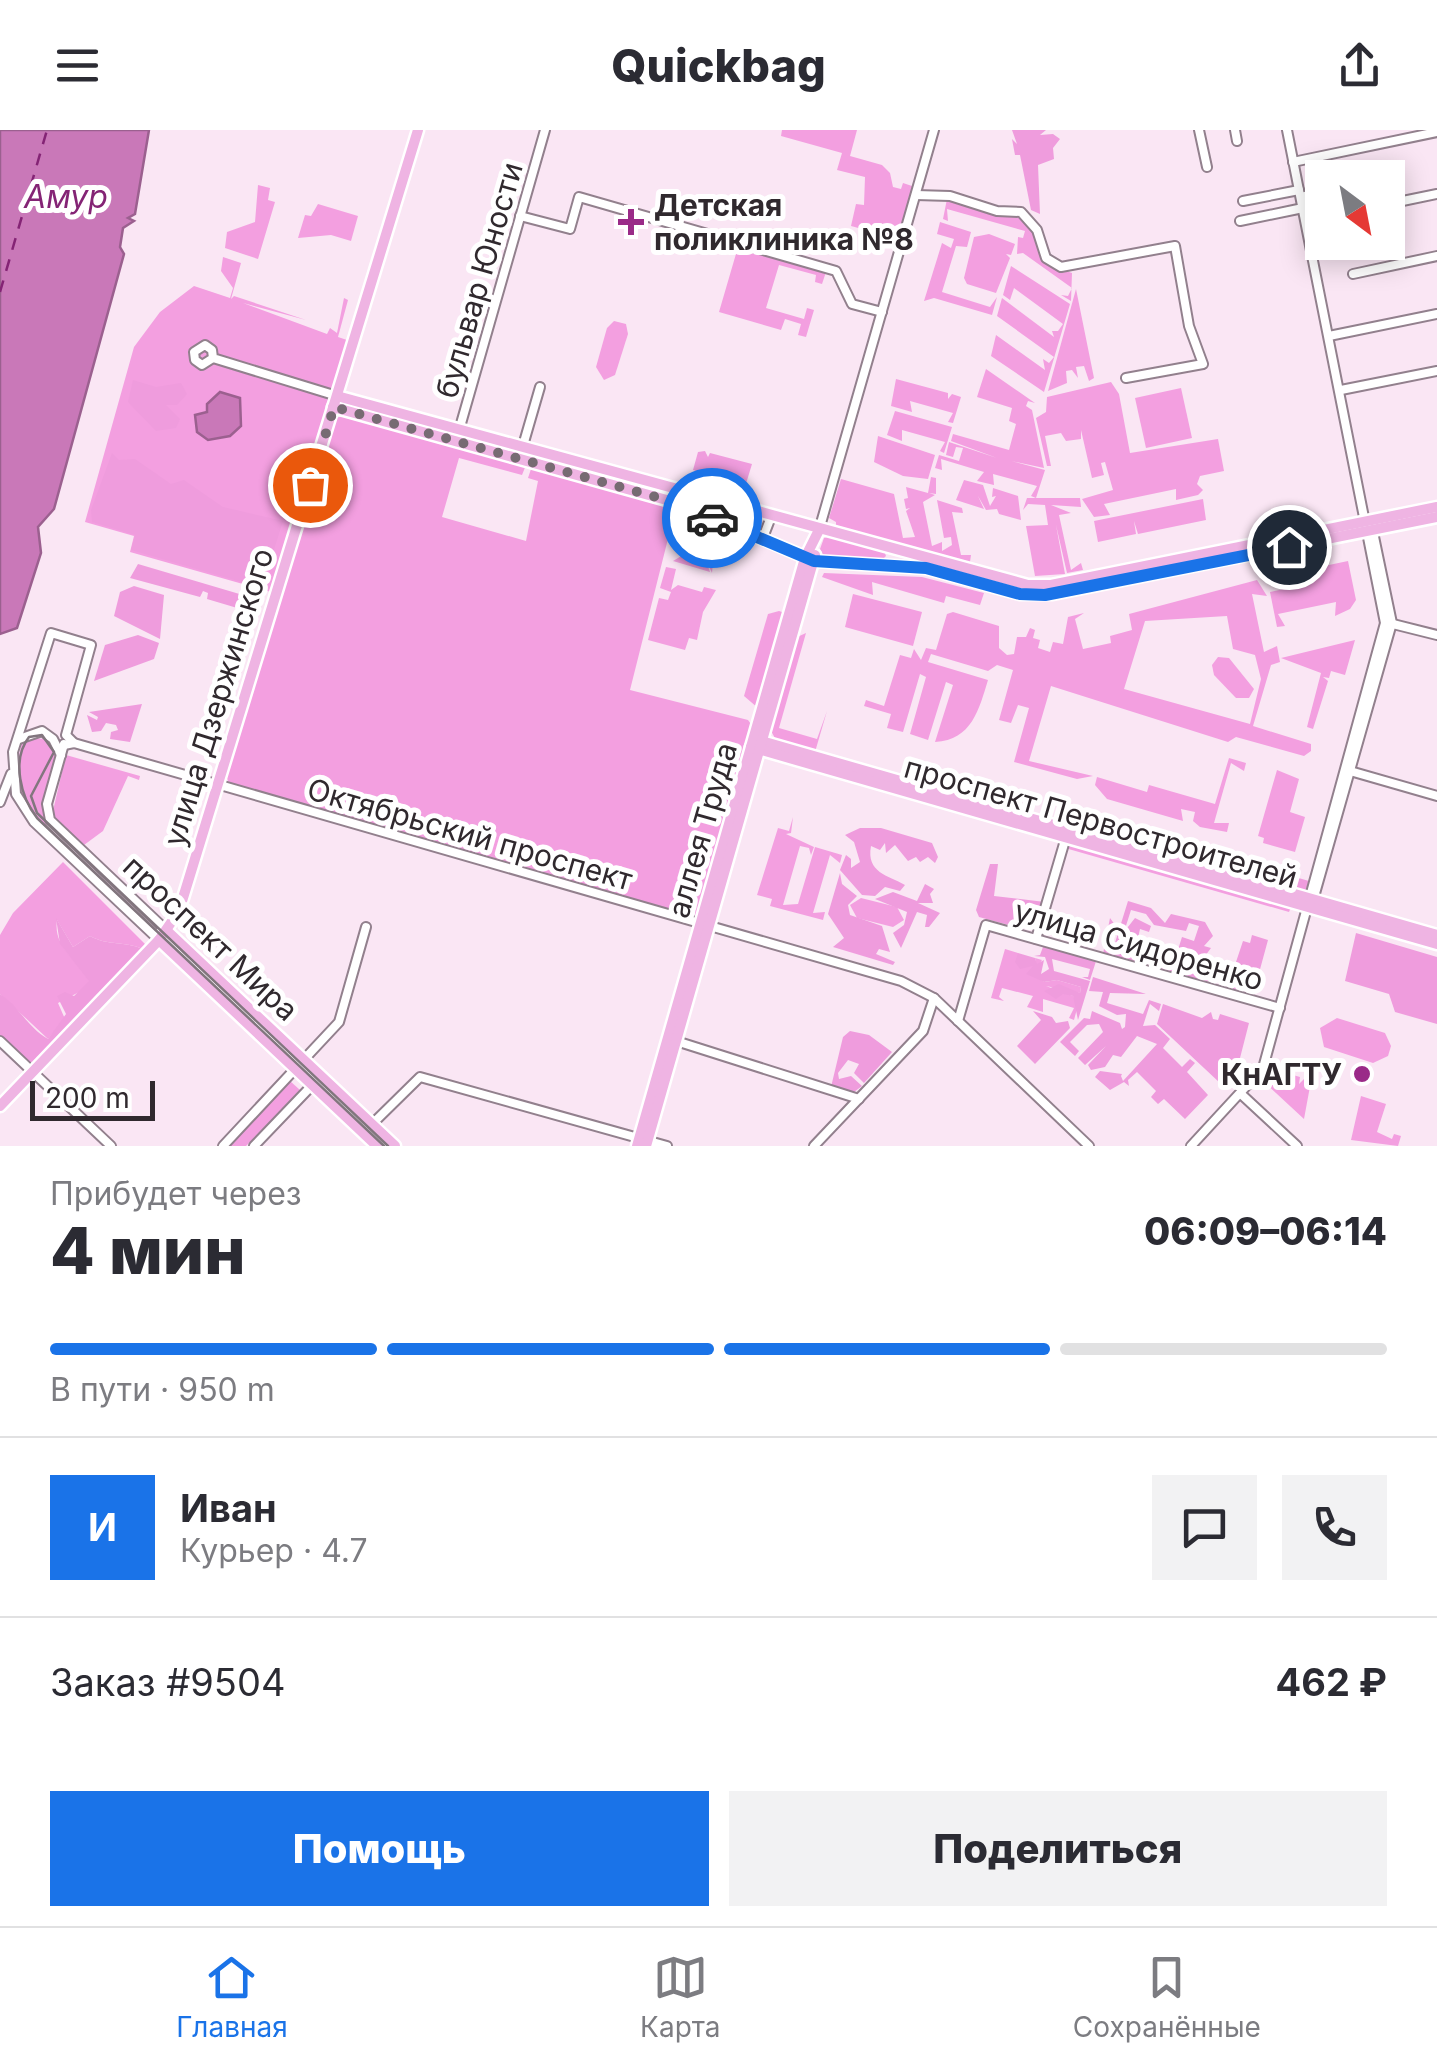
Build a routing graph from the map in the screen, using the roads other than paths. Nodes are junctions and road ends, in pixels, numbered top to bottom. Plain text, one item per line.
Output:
1 (418, 130) edge
2 (544, 130) edge
3 (934, 130) edge
4 (1199, 130) edge
5 (1235, 130) edge
6 (1286, 130) edge
7 (1437, 132) edge
8 (1237, 141) dead end
9 (1293, 162) junction
10 (1207, 167) dead end
11 (1300, 193) junction
12 (1305, 193) edge
13 (1437, 194) edge
14 (916, 195) junction
15 (1242, 201) dead end
16 (1405, 201) edge
17 (1303, 208) junction
18 (520, 216) junction
19 (1240, 221) dead end
20 (1437, 256) edge
21 (1353, 274) dead end
22 (882, 312) junction
23 (1437, 314) edge
24 (1329, 336) junction
25 (213, 358) dead end
26 (1437, 371) edge
27 (1126, 378) dead end
28 (540, 387) dead end
29 (1340, 390) junction
30 (335, 401) junction
31 (458, 437) junction
32 (522, 449) junction
33 (683, 499) junction
34 (1437, 507) edge
35 (770, 516) junction
36 (1437, 517) edge
37 (1370, 528) junction
38 (819, 530) junction
39 (762, 540) junction
40 (889, 549) junction
41 (810, 560) junction
42 (886, 565) junction
43 (1116, 577) junction
44 (1388, 623) junction
45 (1437, 635) edge
46 (16, 742) junction
47 (69, 744) junction
48 (757, 744) junction
49 (61, 756) junction
50 (12, 770) junction
51 (1347, 770) junction
52 (217, 786) junction
53 (1437, 796) edge
54 (0, 802) edge
55 (1067, 833) junction
56 (1310, 902) junction
57 (705, 925) junction
58 (1388, 925) junction
59 (366, 927) dead end
60 (1437, 935) edge
61 (163, 936) junction
62 (1036, 939) junction
63 (1437, 944) edge
64 (934, 998) junction
65 (1280, 1008) junction
66 (958, 1021) junction
67 (0, 1041) edge
68 (676, 1041) junction
69 (300, 1065) junction
70 (33, 1071) junction
71 (316, 1081) junction
72 (1241, 1094) junction
73 (859, 1099) junction
74 (0, 1106) edge
75 (367, 1128) junction
76 (643, 1143) edge
77 (111, 1146) edge
78 (223, 1146) edge
79 (254, 1146) edge
80 (377, 1146) edge
81 (394, 1146) edge
82 (667, 1146) edge
83 (814, 1146) edge
84 (1089, 1146) edge
85 (1192, 1146) edge
86 (1297, 1146) edge

1 - 30 main road, улица Дзержинского
2 - 18 street, бульвар Юности
3 - 14 street, аллея Труда
4 - 10 street
5 - 8 street
6 - 9 street
7 - 9 street
9 - 11 street
11 - 12 street
11 - 15 street
11 - 17 street
13 - 16 street
14 - 22 street, аллея Труда
14 - 27 street
17 - 19 street
17 - 24 street
18 - 22 street
18 - 31 street, бульвар Юности
20 - 21 street
22 - 38 street, аллея Труда
23 - 24 street
24 - 29 street
25 - 30 street
26 - 29 street
28 - 32 street
29 - 37 street
30 - 31 main road
30 - 52 main road, улица Дзержинского
31 - 32 main road
31 - 33 main road
32 - 33 main road
33 - 35 main road
33 - 39 main road
34 - 37 main road
35 - 38 main road
35 - 39 street
36 - 37 main road
37 - 43 main road
37 - 44 street
38 - 40 main road
38 - 41 main road, аллея Труда
39 - 41 main road
40 - 42 street
40 - 43 main road
41 - 42 main road
41 - 48 main road, аллея Труда
42 - 43 main road
44 - 45 street
44 - 51 street
46 - 47 street, проспект Мира
46 - 49 street
46 - 50 street, проспект Мира
47 - 49 street, проспект Мира
47 - 52 street, Октябрьский проспект
48 - 55 main road, проспект Первостроителей
48 - 57 main road, аллея Труда
49 - 61 street, проспект Мира
50 - 54 street
50 - 61 street, проспект Мира
51 - 53 street
51 - 56 street
52 - 57 street, Октябрьский проспект
52 - 61 main road, улица Дзержинского
55 - 56 main road, проспект Первостроителей
55 - 62 street
56 - 58 main road, проспект Первостроителей
56 - 65 street
57 - 64 street, Октябрьский проспект
57 - 68 main road, аллея Труда
57 - 76 main road, аллея Труда
58 - 60 main road, проспект Первостроителей
58 - 63 main road, проспект Первостроителей
59 - 69 street
61 - 69 main road, проспект Мира
61 - 70 main road, улица Дзержинского
62 - 65 street, улица Сидоренко
62 - 66 street, улица Сидоренко
64 - 66 street, Октябрьский проспект
64 - 73 street
65 - 72 street
66 - 84 street, Октябрьский проспект
67 - 70 street
68 - 73 street
68 - 76 main road, аллея Труда
69 - 71 main road, проспект Мира
69 - 78 street
70 - 74 main road, улица Дзержинского
70 - 77 street
71 - 75 main road, проспект Мира
71 - 79 street
72 - 85 street
72 - 86 street
73 - 83 street
75 - 76 street
75 - 80 main road, проспект Мира
75 - 81 main road, проспект Мира
76 - 82 street

